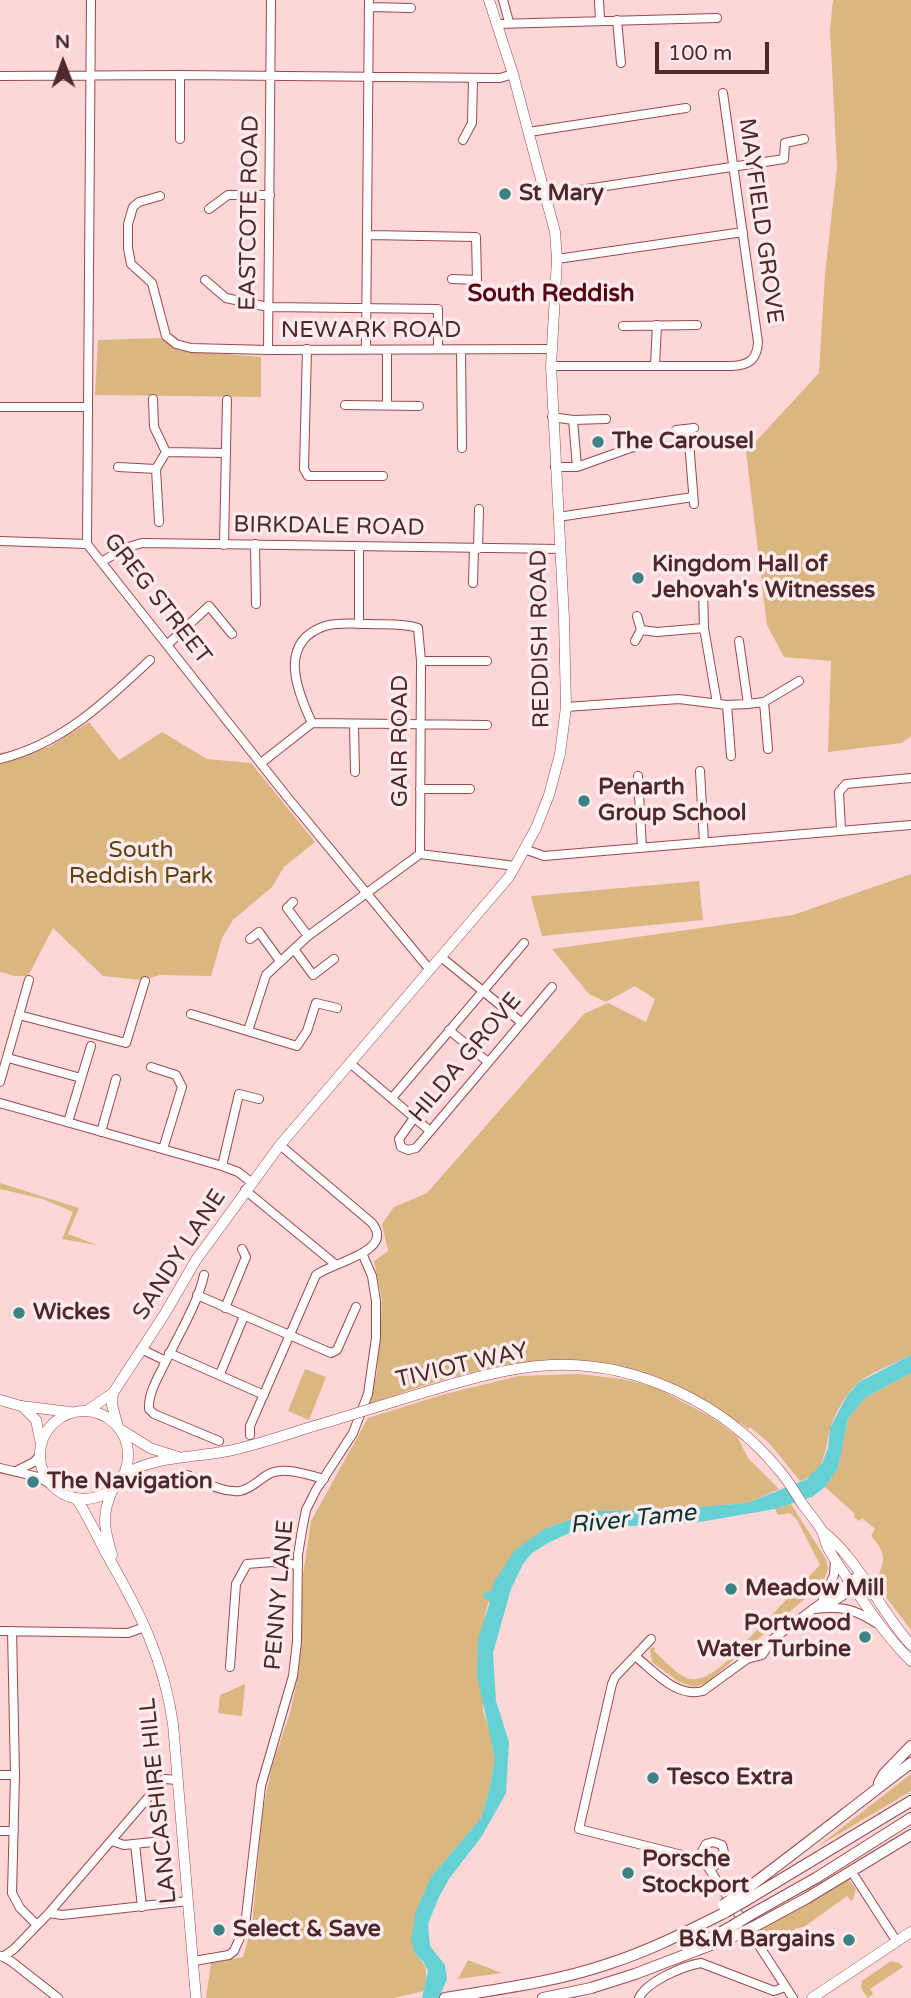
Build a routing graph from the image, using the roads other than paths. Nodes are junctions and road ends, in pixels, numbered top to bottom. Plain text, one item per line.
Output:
1 (91, 0) edge
2 (271, 0) edge
3 (489, 0) edge
4 (503, 0) edge
5 (598, 0) edge
6 (369, 4) edge
7 (411, 8) dead end
8 (717, 18) dead end
9 (600, 20) junction
10 (617, 20) junction
11 (509, 22) junction
12 (497, 24) junction
13 (621, 63) dead end
14 (180, 75) junction
15 (513, 75) junction
16 (0, 76) edge
17 (91, 76) junction
18 (271, 77) junction
19 (368, 77) junction
20 (473, 78) junction
21 (723, 93) dead end
22 (686, 108) dead end
23 (529, 132) junction
24 (180, 139) dead end
25 (804, 139) dead end
26 (463, 140) dead end
27 (733, 168) junction
28 (270, 195) junction
29 (547, 195) junction
30 (160, 197) dead end
31 (209, 209) dead end
32 (743, 232) junction
33 (368, 235) junction
34 (557, 259) junction
35 (452, 279) dead end
36 (205, 280) dead end
37 (268, 307) junction
38 (367, 308) junction
39 (657, 325) junction
40 (696, 325) dead end
41 (623, 326) dead end
42 (307, 349) junction
43 (366, 349) junction
44 (438, 349) junction
45 (551, 349) junction
46 (268, 350) junction
47 (387, 350) junction
48 (461, 350) junction
49 (655, 365) junction
50 (551, 366) junction
51 (153, 399) dead end
52 (227, 400) dead end
53 (345, 405) dead end
54 (387, 405) junction
55 (419, 406) dead end
56 (0, 407) edge
57 (88, 407) junction
58 (552, 417) junction
59 (606, 419) dead end
60 (573, 420) junction
61 (676, 430) dead end
62 (636, 446) dead end
63 (462, 448) dead end
64 (166, 452) junction
65 (225, 453) junction
66 (118, 467) dead end
67 (555, 467) junction
68 (577, 467) junction
69 (156, 469) junction
70 (383, 476) dead end
71 (479, 509) dead end
72 (558, 517) junction
73 (159, 522) dead end
74 (0, 541) edge
75 (87, 544) junction
76 (255, 544) junction
77 (224, 545) junction
78 (359, 547) junction
79 (476, 549) junction
80 (560, 549) junction
81 (103, 561) junction
82 (473, 583) dead end
83 (672, 592) dead end
84 (256, 604) dead end
85 (637, 615) dead end
86 (359, 624) junction
87 (704, 628) junction
88 (641, 630) junction
89 (232, 634) dead end
90 (635, 641) dead end
91 (739, 641) dead end
92 (167, 645) junction
93 (150, 660) dead end
94 (421, 661) junction
95 (487, 661) dead end
96 (799, 681) dead end
97 (764, 702) junction
98 (717, 703) junction
99 (748, 704) junction
100 (727, 705) junction
101 (566, 706) junction
102 (312, 723) junction
103 (355, 725) junction
104 (419, 725) junction
105 (487, 725) dead end
106 (768, 749) dead end
107 (731, 756) dead end
108 (0, 759) edge
109 (261, 763) junction
110 (700, 771) dead end
111 (355, 772) dead end
112 (638, 776) dead end
113 (911, 778) edge
114 (420, 789) junction
115 (470, 789) dead end
116 (911, 825) edge
117 (841, 830) junction
118 (704, 842) junction
119 (642, 848) junction
120 (524, 849) junction
121 (420, 854) junction
122 (515, 866) junction
123 (367, 894) junction
124 (293, 902) dead end
125 (308, 936) junction
126 (250, 939) dead end
127 (524, 943) dead end
128 (294, 949) junction
129 (441, 957) junction
130 (334, 959) dead end
131 (280, 961) junction
132 (430, 970) junction
133 (29, 980) dead end
134 (145, 981) dead end
135 (552, 987) dead end
136 (483, 991) junction
137 (337, 1008) dead end
138 (191, 1014) dead end
139 (19, 1015) junction
140 (522, 1022) junction
141 (449, 1030) junction
142 (248, 1031) junction
143 (91, 1046) dead end
144 (8, 1058) junction
145 (488, 1062) junction
146 (351, 1063) junction
147 (151, 1067) dead end
148 (81, 1078) junction
149 (116, 1079) dead end
150 (0, 1082) edge
151 (392, 1098) junction
152 (259, 1099) dead end
153 (0, 1103) edge
154 (414, 1118) junction
155 (68, 1122) junction
156 (430, 1131) junction
157 (101, 1132) junction
158 (280, 1145) junction
159 (163, 1149) junction
160 (222, 1166) junction
161 (248, 1186) junction
162 (242, 1249) dead end
163 (362, 1253) junction
164 (335, 1264) junction
165 (204, 1275) dead end
166 (197, 1295) junction
167 (356, 1307) dead end
168 (225, 1308) junction
169 (244, 1317) junction
170 (290, 1336) junction
171 (141, 1349) junction
172 (168, 1357) junction
173 (220, 1374) junction
174 (113, 1393) junction
175 (264, 1395) junction
176 (0, 1400) edge
177 (21, 1406) junction
178 (88, 1410) junction
179 (74, 1412) junction
180 (119, 1427) junction
181 (250, 1435) dead end
182 (219, 1441) dead end
183 (40, 1450) junction
184 (180, 1457) junction
185 (0, 1468) edge
186 (16, 1471) junction
187 (123, 1475) junction
188 (187, 1475) dead end
189 (324, 1479) junction
190 (52, 1485) junction
191 (113, 1488) junction
192 (76, 1498) junction
193 (822, 1531) junction
194 (835, 1559) junction
195 (298, 1565) junction
196 (115, 1569) junction
197 (862, 1578) junction
198 (852, 1585) junction
199 (823, 1605) junction
200 (877, 1623) junction
201 (145, 1627) junction
202 (0, 1631) edge
203 (12, 1631) junction
204 (652, 1639) dead end
205 (911, 1645) edge
206 (635, 1656) junction
207 (911, 1661) edge
208 (230, 1667) dead end
209 (911, 1746) edge
210 (911, 1763) edge
211 (0, 1774) edge
212 (15, 1774) junction
213 (178, 1780) junction
214 (875, 1788) junction
215 (911, 1801) edge
216 (911, 1818) edge
217 (0, 1831) edge
218 (14, 1831) junction
219 (911, 1835) edge
220 (112, 1841) junction
221 (153, 1842) dead end
222 (135, 1844) junction
223 (698, 1859) junction
224 (710, 1869) junction
225 (855, 1877) dead end
226 (743, 1897) junction
227 (188, 1901) junction
228 (142, 1907) junction
229 (49, 1913) junction
230 (756, 1919) junction
231 (37, 1925) junction
232 (911, 1932) edge
233 (897, 1942) junction
234 (2, 1956) edge
235 (194, 1962) junction
236 (785, 1987) junction
237 (58, 1998) edge
238 (196, 1998) edge
239 (446, 1998) edge
240 (543, 1998) edge
241 (639, 1998) edge
242 (793, 1998) edge
243 (812, 1998) edge

1 - 17 street, GREG STREET
2 - 18 street, EASTCOTE ROAD
3 - 12 main road, REDDISH ROAD
4 - 11 street
5 - 9 street
6 - 7 street
6 - 19 street
8 - 10 street
9 - 10 street
9 - 11 street
10 - 13 street
11 - 12 street
12 - 15 main road, REDDISH ROAD
14 - 17 street
14 - 18 street
14 - 24 street
15 - 20 street
15 - 23 main road, REDDISH ROAD
16 - 17 street
17 - 57 street, GREG STREET
18 - 19 street
18 - 28 street, EASTCOTE ROAD
19 - 20 street
19 - 33 street
20 - 26 street
21 - 27 street, MAYFIELD GROVE
22 - 23 street
23 - 29 main road, REDDISH ROAD
25 - 27 street
27 - 29 street
27 - 32 street, MAYFIELD GROVE
28 - 31 street
28 - 37 street, EASTCOTE ROAD
29 - 34 main road, REDDISH ROAD
30 - 46 street, NEWARK ROAD
32 - 34 street
32 - 49 street, MAYFIELD GROVE
33 - 35 street
33 - 38 street
34 - 45 main road, REDDISH ROAD
36 - 37 street
37 - 38 street
37 - 46 street, EASTCOTE ROAD
38 - 43 street
38 - 44 street
39 - 40 street
39 - 41 street
39 - 49 street
42 - 43 street, NEWARK ROAD
42 - 46 street, NEWARK ROAD
42 - 70 street
43 - 47 street, NEWARK ROAD
44 - 47 street, NEWARK ROAD
44 - 48 street, NEWARK ROAD
45 - 48 street, NEWARK ROAD
45 - 50 main road, REDDISH ROAD
47 - 54 street
48 - 63 street
49 - 50 street, MAYFIELD GROVE
50 - 58 main road, REDDISH ROAD
51 - 64 street
52 - 65 street
53 - 54 street
54 - 55 street
56 - 57 street
57 - 75 street, GREG STREET
58 - 60 street
58 - 67 main road, REDDISH ROAD
59 - 60 street
60 - 68 street
61 - 72 street
62 - 68 street
64 - 65 street
64 - 69 street
65 - 77 street
66 - 69 street
67 - 68 street
67 - 72 main road, REDDISH ROAD
69 - 73 street
71 - 79 street
72 - 80 main road, REDDISH ROAD
74 - 75 street
75 - 81 street, GREG STREET
76 - 77 street, BIRKDALE ROAD
76 - 78 street, BIRKDALE ROAD
76 - 84 street
77 - 81 street, BIRKDALE ROAD
78 - 79 street, BIRKDALE ROAD
78 - 86 street
79 - 80 street, BIRKDALE ROAD
79 - 82 street
80 - 101 main road, REDDISH ROAD
81 - 92 street, GREG STREET
83 - 87 street
85 - 88 street
86 - 94 street, GAIR ROAD
86 - 102 street
87 - 88 street
87 - 98 street
88 - 90 street
89 - 92 street
91 - 99 street
92 - 109 street, GREG STREET
93 - 108 street
94 - 95 street
94 - 104 street, GAIR ROAD
96 - 97 street
97 - 99 street
97 - 106 street
98 - 100 street
98 - 101 street
99 - 100 street
100 - 107 street
101 - 120 main road, REDDISH ROAD
102 - 103 street
102 - 109 street
103 - 104 street
103 - 111 street
104 - 105 street
104 - 114 street, GAIR ROAD
109 - 123 street, GREG STREET
110 - 118 street
112 - 119 street
113 - 117 street
114 - 115 street
114 - 121 street, GAIR ROAD
116 - 117 street
117 - 118 street
118 - 119 street
119 - 120 street
120 - 122 main road, REDDISH ROAD
121 - 122 street
121 - 123 street
122 - 129 main road, REDDISH ROAD
123 - 125 street
123 - 132 street, GREG STREET
124 - 125 street
125 - 128 street
126 - 131 street
127 - 136 street
128 - 130 street
128 - 131 street
129 - 132 main road, REDDISH ROAD
129 - 136 street
131 - 142 street
132 - 146 main road, REDDISH ROAD
133 - 139 street
134 - 139 street
135 - 140 street, HILDA GROVE
136 - 140 street
136 - 141 street
137 - 142 street
138 - 142 street
139 - 144 street
140 - 145 street, HILDA GROVE
141 - 145 street
141 - 151 street
143 - 148 street
144 - 148 street
144 - 150 street
145 - 156 street, HILDA GROVE
146 - 151 street
146 - 158 main road, REDDISH ROAD
147 - 159 street
148 - 155 street
149 - 157 street
151 - 154 street
152 - 160 street
153 - 155 street
154 - 156 street
154 - 156 street, HILDA GROVE
155 - 157 street
157 - 159 street
158 - 161 main road, REDDISH ROAD
158 - 163 street
159 - 160 street
160 - 161 street
161 - 164 street
161 - 171 main road, SANDY LANE
162 - 168 street
163 - 164 street
163 - 189 street, PENNY LANE
164 - 170 street
165 - 166 street, SANDY LANE
166 - 168 street
166 - 172 street, SANDY LANE
167 - 170 street
168 - 169 street
169 - 170 street
169 - 173 street
170 - 175 street
171 - 172 street, SANDY LANE
171 - 174 main road, SANDY LANE
172 - 173 street
172 - 182 street, SANDY LANE
173 - 175 street
174 - 178 main road, SANDY LANE
174 - 180 main road
175 - 181 street
176 - 177 main road
177 - 179 main road
177 - 183 main road
178 - 179 main road
178 - 180 main road
179 - 183 main road
180 - 184 main road, TIVIOT WAY
180 - 187 main road
183 - 186 street
183 - 190 main road
184 - 187 main road, TIVIOT WAY
184 - 193 main road, TIVIOT WAY, bridge
185 - 186 street
186 - 190 street
187 - 191 main road
188 - 189 street
189 - 195 street, PENNY LANE
190 - 192 main road
191 - 192 main road
191 - 196 main road, LANCASHIRE HILL
192 - 196 main road, LANCASHIRE HILL
193 - 194 main road, TIVIOT WAY
193 - 197 main road, TIVIOT WAY
194 - 198 main road, TIVIOT WAY
194 - 199 street
195 - 208 street
195 - 235 street, PENNY LANE
196 - 201 main road, LANCASHIRE HILL
197 - 198 street
197 - 205 main road, TIVIOT WAY
198 - 199 street
198 - 200 main road, TIVIOT WAY
199 - 200 street
199 - 206 street
200 - 207 main road, TIVIOT WAY
201 - 203 street
201 - 213 main road, LANCASHIRE HILL
202 - 203 street
203 - 212 street
204 - 206 street
206 - 223 street
209 - 214 highway
210 - 214 highway
211 - 212 street
212 - 218 street
213 - 220 street
213 - 227 main road, LANCASHIRE HILL
214 - 226 highway
215 - 226 highway
216 - 230 highway
217 - 218 street
218 - 231 street
219 - 230 highway
220 - 222 street
220 - 229 street
221 - 222 street
222 - 228 street
223 - 224 street
223 - 224 street
224 - 236 street
225 - 233 street
226 - 239 highway, bridge
227 - 228 street
227 - 235 main road, LANCASHIRE HILL
228 - 229 street
229 - 231 street
230 - 240 highway, bridge
231 - 234 street
232 - 233 main road
233 - 243 main road
234 - 237 street
235 - 238 main road, LANCASHIRE HILL
236 - 241 street
236 - 242 street

